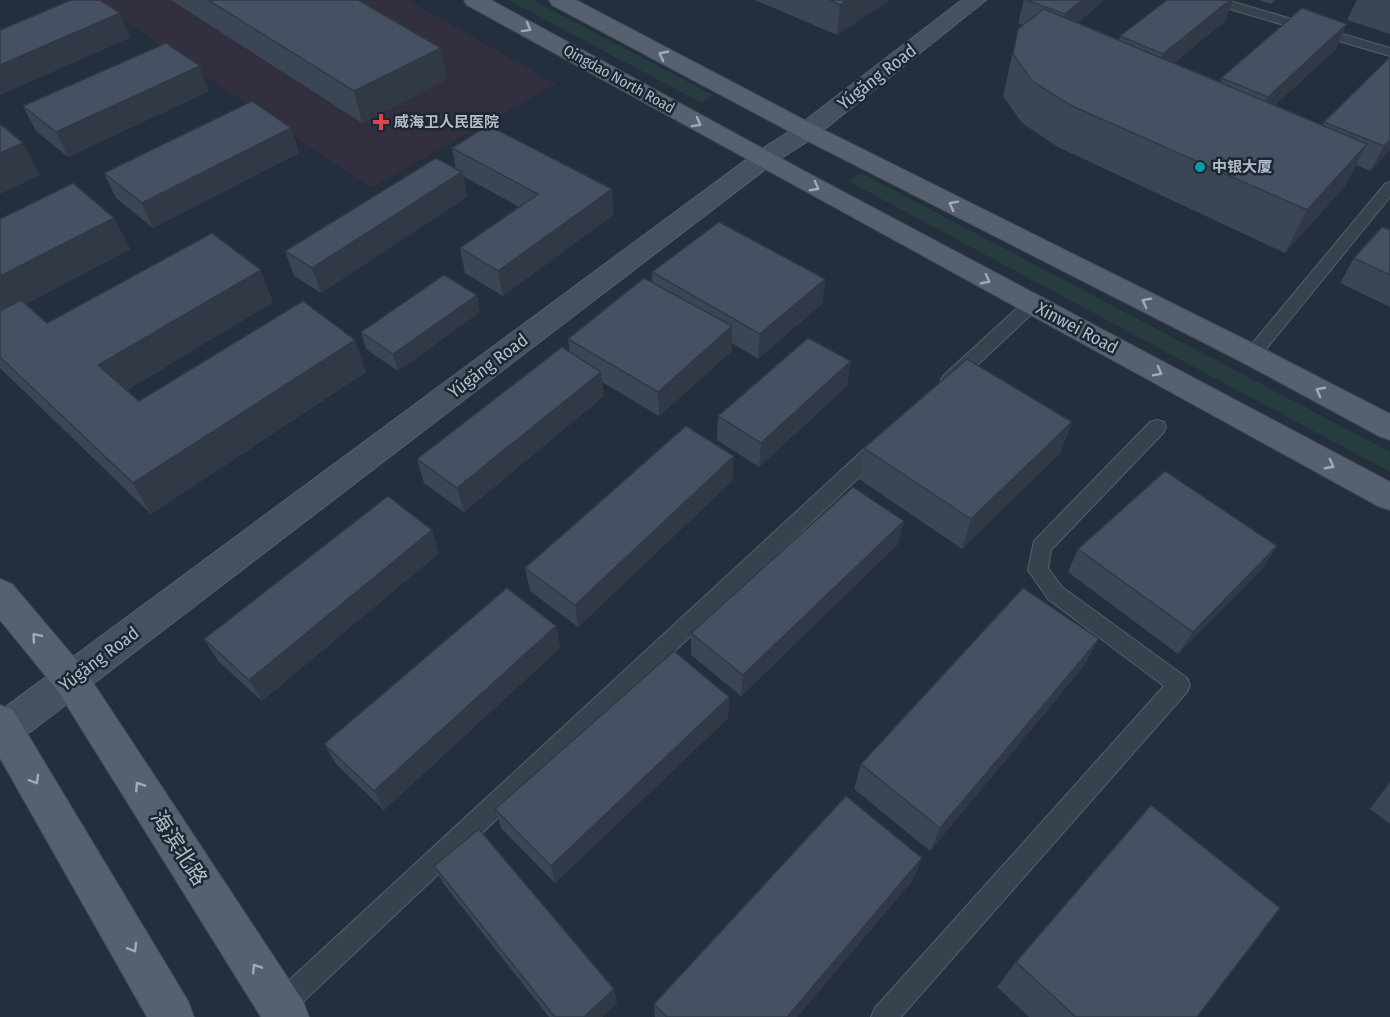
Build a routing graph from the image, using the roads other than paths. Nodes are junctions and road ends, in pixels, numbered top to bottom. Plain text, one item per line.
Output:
1 (475, 0) edge
2 (560, 0) edge
3 (975, 0) edge
4 (1213, 0) edge
5 (1390, 52) edge
6 (807, 131) junction
7 (763, 159) junction
8 (1390, 187) edge
9 (1032, 304) junction
10 (1252, 355) junction
11 (936, 394) edge
12 (1157, 427) dead end
13 (1390, 428) edge
14 (892, 435) edge
15 (1390, 497) edge
16 (0, 594) edge
17 (71, 680) junction
18 (2, 728) edge
19 (284, 1012) edge
20 (172, 1017) edge
21 (884, 1017) edge

1 -> 7 main road, Qingdao North Road
6 -> 2 main road
3 - 6 street, Yúgǎng Road
4 - 5 lane
6 - 7 street, Yúgǎng Road
10 -> 6 main road
7 -> 9 main road, Xinwei Road
7 - 17 street, Yúgǎng Road
8 - 10 lane
9 - 11 lane
9 -> 15 main road, Xinwei Road
13 -> 10 main road
12 - 21 lane
14 - 19 lane
17 -> 16 main road, 海滨北路
17 - 18 street, Yúgǎng Road
19 -> 17 main road, 海滨北路
18 -> 20 main road

